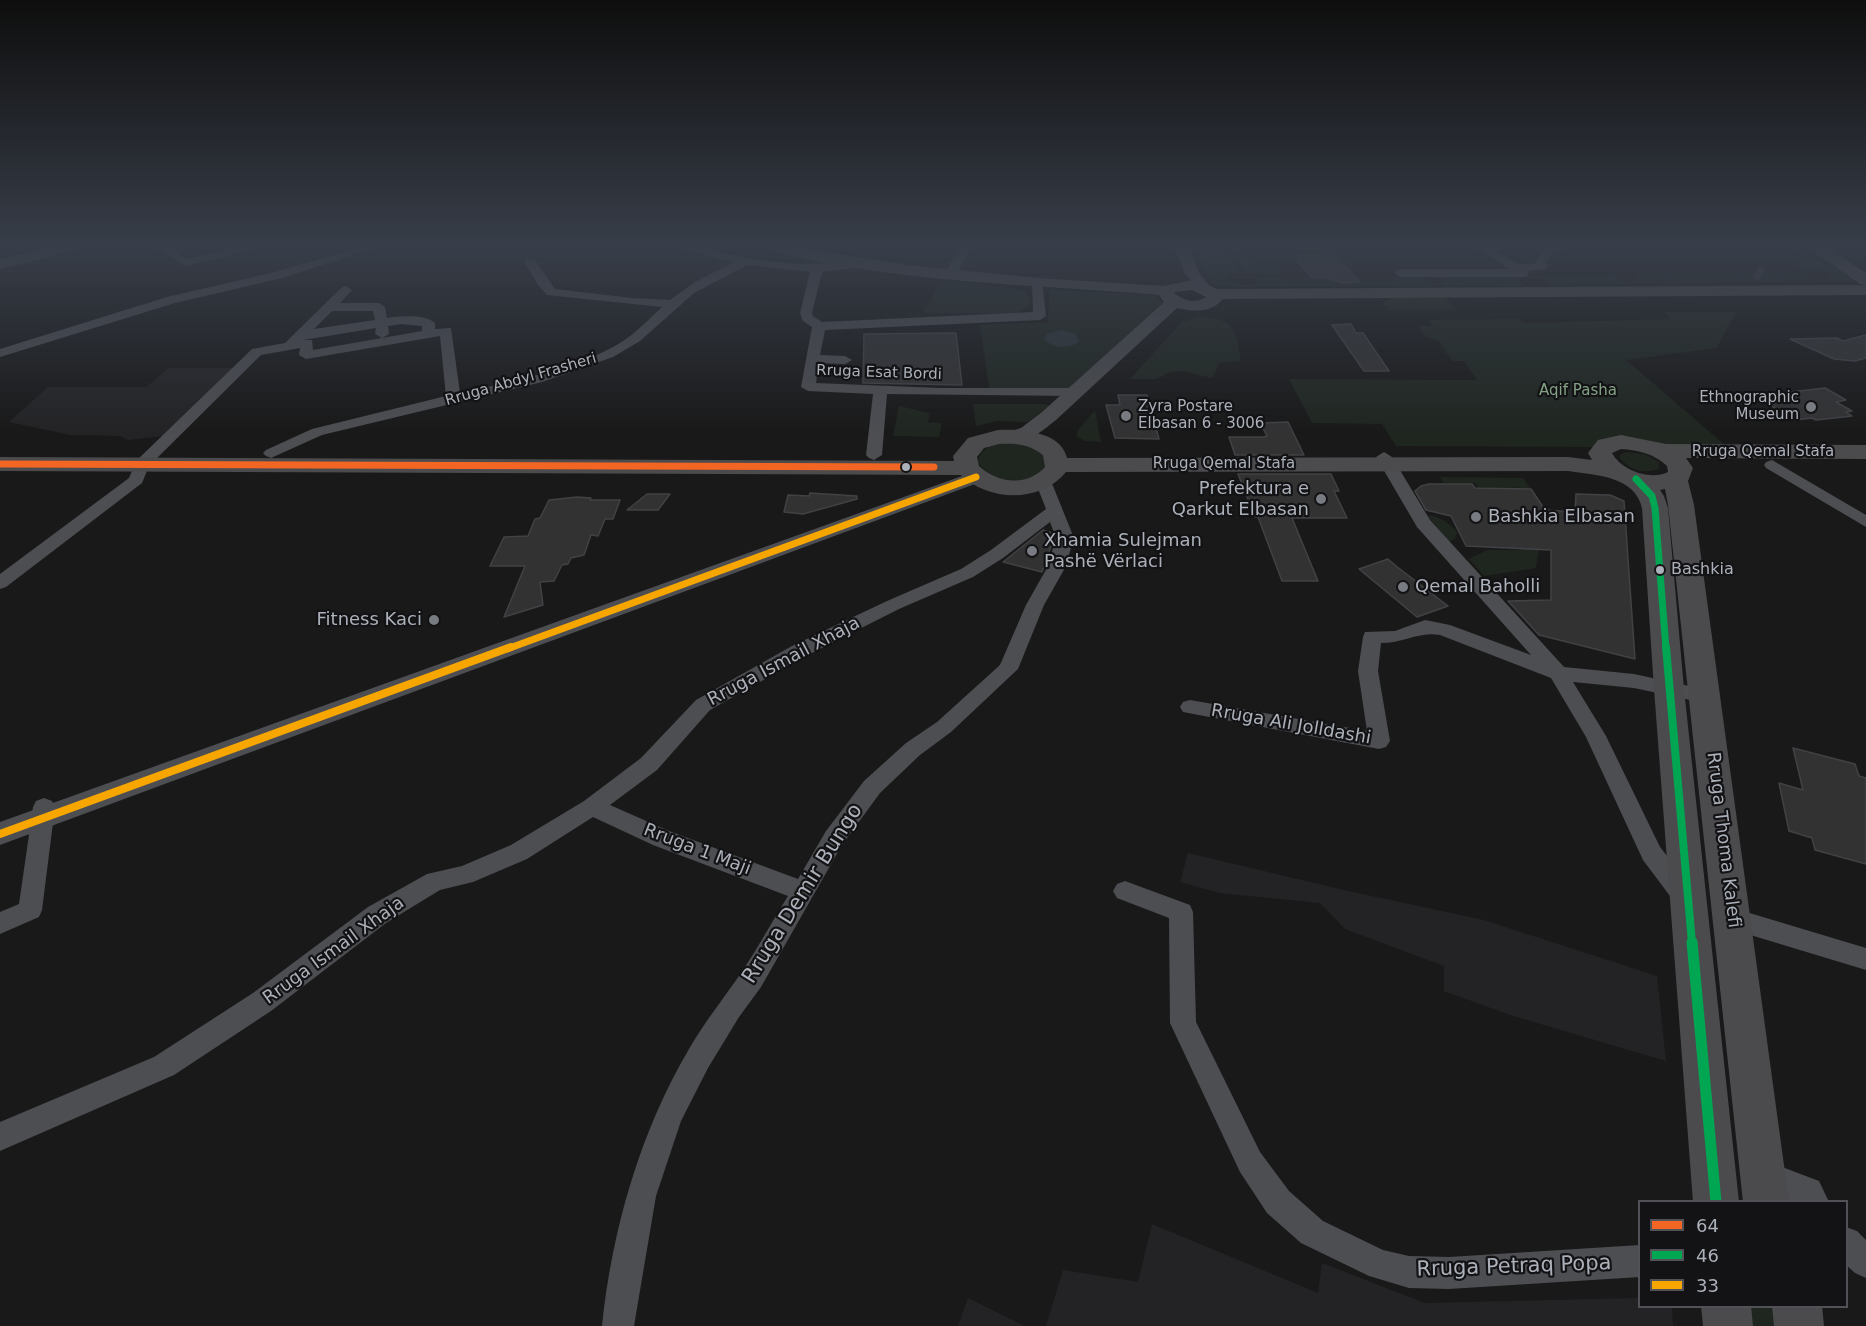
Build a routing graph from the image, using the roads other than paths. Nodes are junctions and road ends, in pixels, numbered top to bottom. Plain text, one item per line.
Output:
1 (139, 310) edge
2 (326, 310) edge
3 (380, 310) edge
4 (666, 310) edge
5 (807, 310) edge
6 (1041, 310) edge
7 (1161, 310) edge
8 (1176, 310) edge
9 (382, 323) junction
10 (819, 326) junction
11 (428, 333) junction
12 (296, 340) junction
13 (382, 342) junction
14 (0, 353) edge
15 (813, 359) junction
16 (844, 360) dead end
17 (880, 391) junction
18 (1076, 392) junction
19 (454, 400) junction
20 (1015, 436) junction
21 (284, 450) junction
22 (1866, 452) edge
23 (0, 453) edge
24 (874, 455) junction
25 (147, 459) junction
26 (1387, 461) junction
27 (1051, 462) junction
28 (0, 464) edge
29 (1772, 465) junction
30 (1866, 465) edge
31 (1672, 466) junction
32 (1616, 467) junction
33 (970, 468) junction
34 (1055, 510) junction
35 (1866, 522) edge
36 (0, 584) edge
37 (1558, 673) junction
38 (1669, 689) junction
39 (1705, 696) junction
40 (1190, 707) dead end
41 (592, 807) junction
42 (43, 813) junction
43 (0, 823) edge
44 (0, 834) edge
45 (803, 891) junction
46 (1125, 891) dead end
47 (1688, 901) junction
48 (1733, 919) junction
49 (0, 923) edge
50 (1866, 959) edge
51 (0, 1137) edge
52 (1764, 1188) edge
53 (1716, 1200) edge
54 (1813, 1200) edge
55 (1848, 1244) edge
56 (1638, 1261) edge
57 (1866, 1262) edge
58 (1726, 1308) edge
59 (1797, 1308) edge
60 (618, 1326) edge
61 (1728, 1326) edge
62 (1799, 1326) edge

1 - 14 street
2 - 12 street
3 - 9 street
4 - 19 street, Rruga Abdyl Frasheri
5 - 10 street
6 - 10 street
7 - 18 main road
8 - 27 main road
9 - 11 street
9 - 12 street
9 - 13 street
10 - 15 street, Rruga Esat Bordi
11 - 13 street
11 - 19 street
12 - 13 street
12 - 25 street
15 - 16 street
15 - 17 street, Rruga Esat Bordi
17 - 18 street, Rruga Esat Bordi
17 - 24 street
18 - 20 main road
19 - 21 street, Rruga Abdyl Frasheri
20 - 27 main road
20 - 33 main road
21 - 24 main road
21 - 25 main road
22 - 31 main road, Rruga Qemal Stafa
23 - 25 main road
24 - 33 main road
25 - 28 main road
25 - 33 main road
25 - 36 street
26 - 27 main road, Rruga Qemal Stafa
26 - 32 main road, Rruga Qemal Stafa
26 - 37 street
27 - 33 main road
27 - 34 street, Rruga Demir Bungo
29 - 30 main road, Rruga Qemal Stafa
29 - 31 main road, Rruga Qemal Stafa
29 - 35 street
31 - 32 main road, Rruga Qemal Stafa
31 - 32 main road
31 - 39 main road, Rruga Thoma Kalefi
32 - 38 main road, Rruga Thoma Kalefi
33 - 42 street
34 - 41 street, Rruga Ismail Xhaja
34 - 45 street, Rruga Demir Bungo
37 - 38 street
37 - 40 street, Rruga Ali Jolldashi
37 - 47 street
38 - 39 street
38 - 47 main road, Rruga Thoma Kalefi
39 - 48 main road, Rruga Thoma Kalefi
41 - 45 street, Rruga 1 Maji
41 - 51 street, Rruga Ismail Xhaja
42 - 43 street
42 - 44 street
42 - 49 street
45 - 60 street, Rruga Demir Bungo
46 - 56 street, Rruga Petraq Popa
47 - 53 main road, Rruga Thoma Kalefi
48 - 50 street
48 - 52 main road, Rruga Thoma Kalefi
52 - 54 street
55 - 57 street
58 - 61 main road
59 - 62 main road

